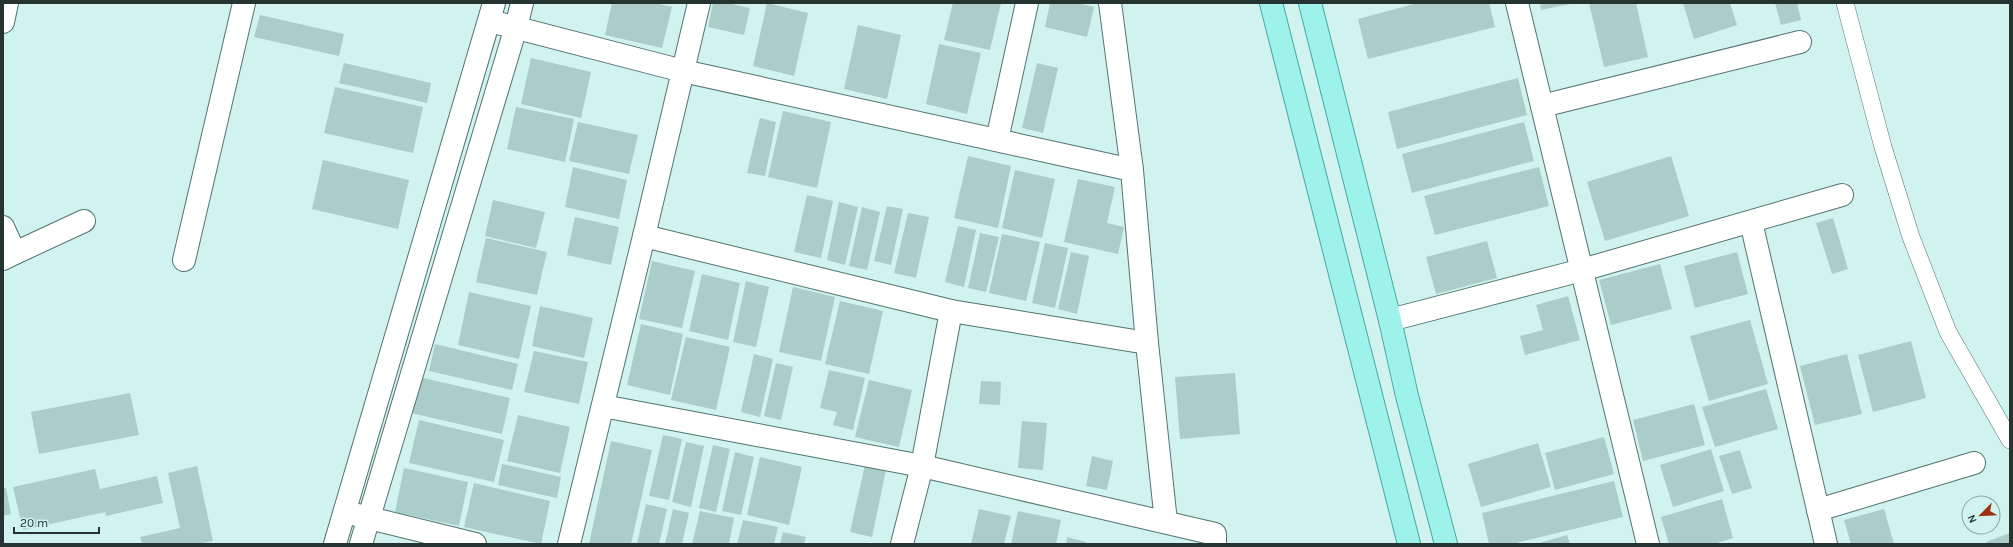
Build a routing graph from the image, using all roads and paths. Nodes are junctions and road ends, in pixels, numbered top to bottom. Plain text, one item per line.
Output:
1 (7, 3) edge
2 (244, 3) edge
3 (522, 3) edge
4 (698, 3) edge
5 (1027, 3) edge
6 (1110, 3) edge
7 (1271, 3) edge
8 (1310, 3) edge
9 (1517, 3) edge
10 (1845, 3) edge
11 (492, 12) edge
12 (3, 22) edge
13 (516, 27) junction
14 (1800, 42) dead end
15 (683, 71) junction
16 (1542, 106) junction
17 (997, 140) junction
18 (1132, 170) junction
19 (1842, 195) dead end
20 (84, 221) dead end
21 (1751, 222) junction
22 (3, 227) edge
23 (644, 236) junction
24 (9, 256) edge
25 (184, 260) dead end
26 (1582, 270) junction
27 (951, 311) junction
28 (1390, 320) junction
29 (1147, 343) junction
30 (603, 406) junction
31 (2010, 440) edge
32 (1974, 463) dead end
33 (922, 466) junction
34 (1818, 510) junction
35 (345, 512) junction
36 (370, 519) junction
37 (1166, 522) junction
38 (335, 544) edge
39 (361, 544) edge
40 (475, 544) edge
41 (569, 544) edge
42 (902, 544) edge
43 (1215, 544) edge
44 (1409, 544) edge
45 (1446, 544) edge
46 (1648, 544) edge
47 (1826, 544) edge

1 - 12 street
2 - 25 street
3 - 13 street
4 - 15 street
5 - 17 street
6 - 18 street
7 - 44 main road
8 - 28 main road
9 - 16 street
10 - 31 lane
11 - 13 street
11 - 35 street
13 - 15 street
13 - 36 street
14 - 16 street
15 - 17 street
15 - 23 street
16 - 26 street
17 - 18 street
18 - 29 street
19 - 21 street
20 - 24 street
21 - 26 street
21 - 34 street
22 - 24 street
23 - 27 street
23 - 30 street
26 - 28 street
26 - 46 street
27 - 29 street
27 - 33 street
28 - 45 main road
29 - 37 street
30 - 33 street
30 - 41 street
32 - 34 street
33 - 37 street
33 - 42 street
34 - 47 street
35 - 36 street
35 - 38 street
36 - 39 street
36 - 40 street
37 - 43 street

